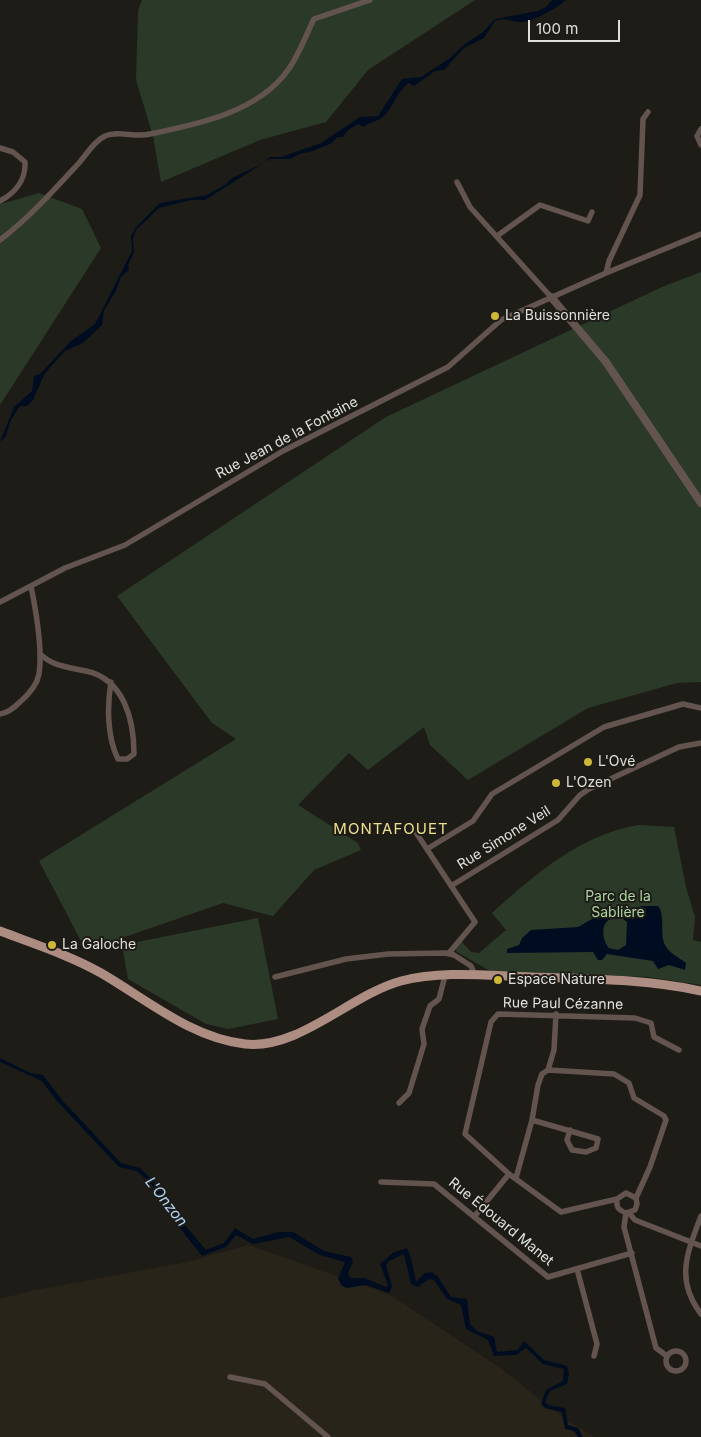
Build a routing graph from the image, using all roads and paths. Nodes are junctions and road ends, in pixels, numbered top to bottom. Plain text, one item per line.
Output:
1 (370, 0) edge
2 (648, 112) dead end
3 (701, 129) edge
4 (701, 145) edge
5 (0, 148) edge
6 (457, 182) dead end
7 (0, 201) edge
8 (592, 212) dead end
9 (701, 234) edge
10 (497, 236) junction
11 (0, 240) edge
12 (606, 273) junction
13 (551, 297) junction
14 (701, 503) edge
15 (31, 586) junction
16 (0, 602) edge
17 (40, 654) junction
18 (111, 682) junction
19 (701, 708) edge
20 (0, 714) edge
21 (701, 744) edge
22 (413, 828) dead end
23 (427, 849) junction
24 (451, 886) junction
25 (0, 931) edge
26 (448, 953) junction
27 (475, 975) junction
28 (445, 976) junction
29 (275, 977) dead end
30 (701, 991) edge
31 (556, 1014) junction
32 (680, 1050) dead end
33 (548, 1070) junction
34 (399, 1103) dead end
35 (532, 1120) junction
36 (570, 1130) junction
37 (509, 1174) junction
38 (516, 1178) junction
39 (382, 1182) dead end
40 (617, 1198) junction
41 (636, 1198) junction
42 (628, 1213) junction
43 (701, 1216) edge
44 (474, 1217) junction
45 (692, 1242) junction
46 (701, 1246) edge
47 (632, 1253) junction
48 (577, 1269) junction
49 (701, 1314) edge
50 (594, 1356) dead end
51 (667, 1356) dead end
52 (230, 1377) dead end
53 (328, 1437) edge

1 - 11 street
2 - 12 street
3 - 4 street
5 - 7 street
6 - 10 street
8 - 10 street
9 - 12 street, Rue Jean de la Fontaine
10 - 13 street
12 - 13 street, Rue Jean de la Fontaine
13 - 14 street
13 - 15 street, Rue Jean de la Fontaine
15 - 16 street, Rue Jean de la Fontaine
15 - 17 street
17 - 18 street
17 - 20 street
18 - 18 street
19 - 23 street
21 - 24 street, Rue Simone Veil
22 - 23 street
23 - 24 street
24 - 26 street
25 - 28 main road
26 - 27 street
26 - 29 street
27 - 28 main road
27 - 30 main road
28 - 34 street
31 - 32 street, Rue Paul Cézanne
31 - 33 street
31 - 37 street, Rue Paul Cézanne
33 - 35 street
33 - 41 street
35 - 36 street
35 - 38 street
36 - 36 street
37 - 38 street, Rue Paul Cézanne
37 - 44 street
38 - 40 street, Rue Paul Cézanne
39 - 44 street, Rue Édouard Manet
40 - 41 street
40 - 42 street
41 - 42 street
42 - 45 street
42 - 47 street
43 - 45 street
44 - 48 street, Rue Édouard Manet
45 - 46 street
45 - 49 street
47 - 48 street, Rue Édouard Manet
47 - 51 street
48 - 50 street
52 - 53 street

